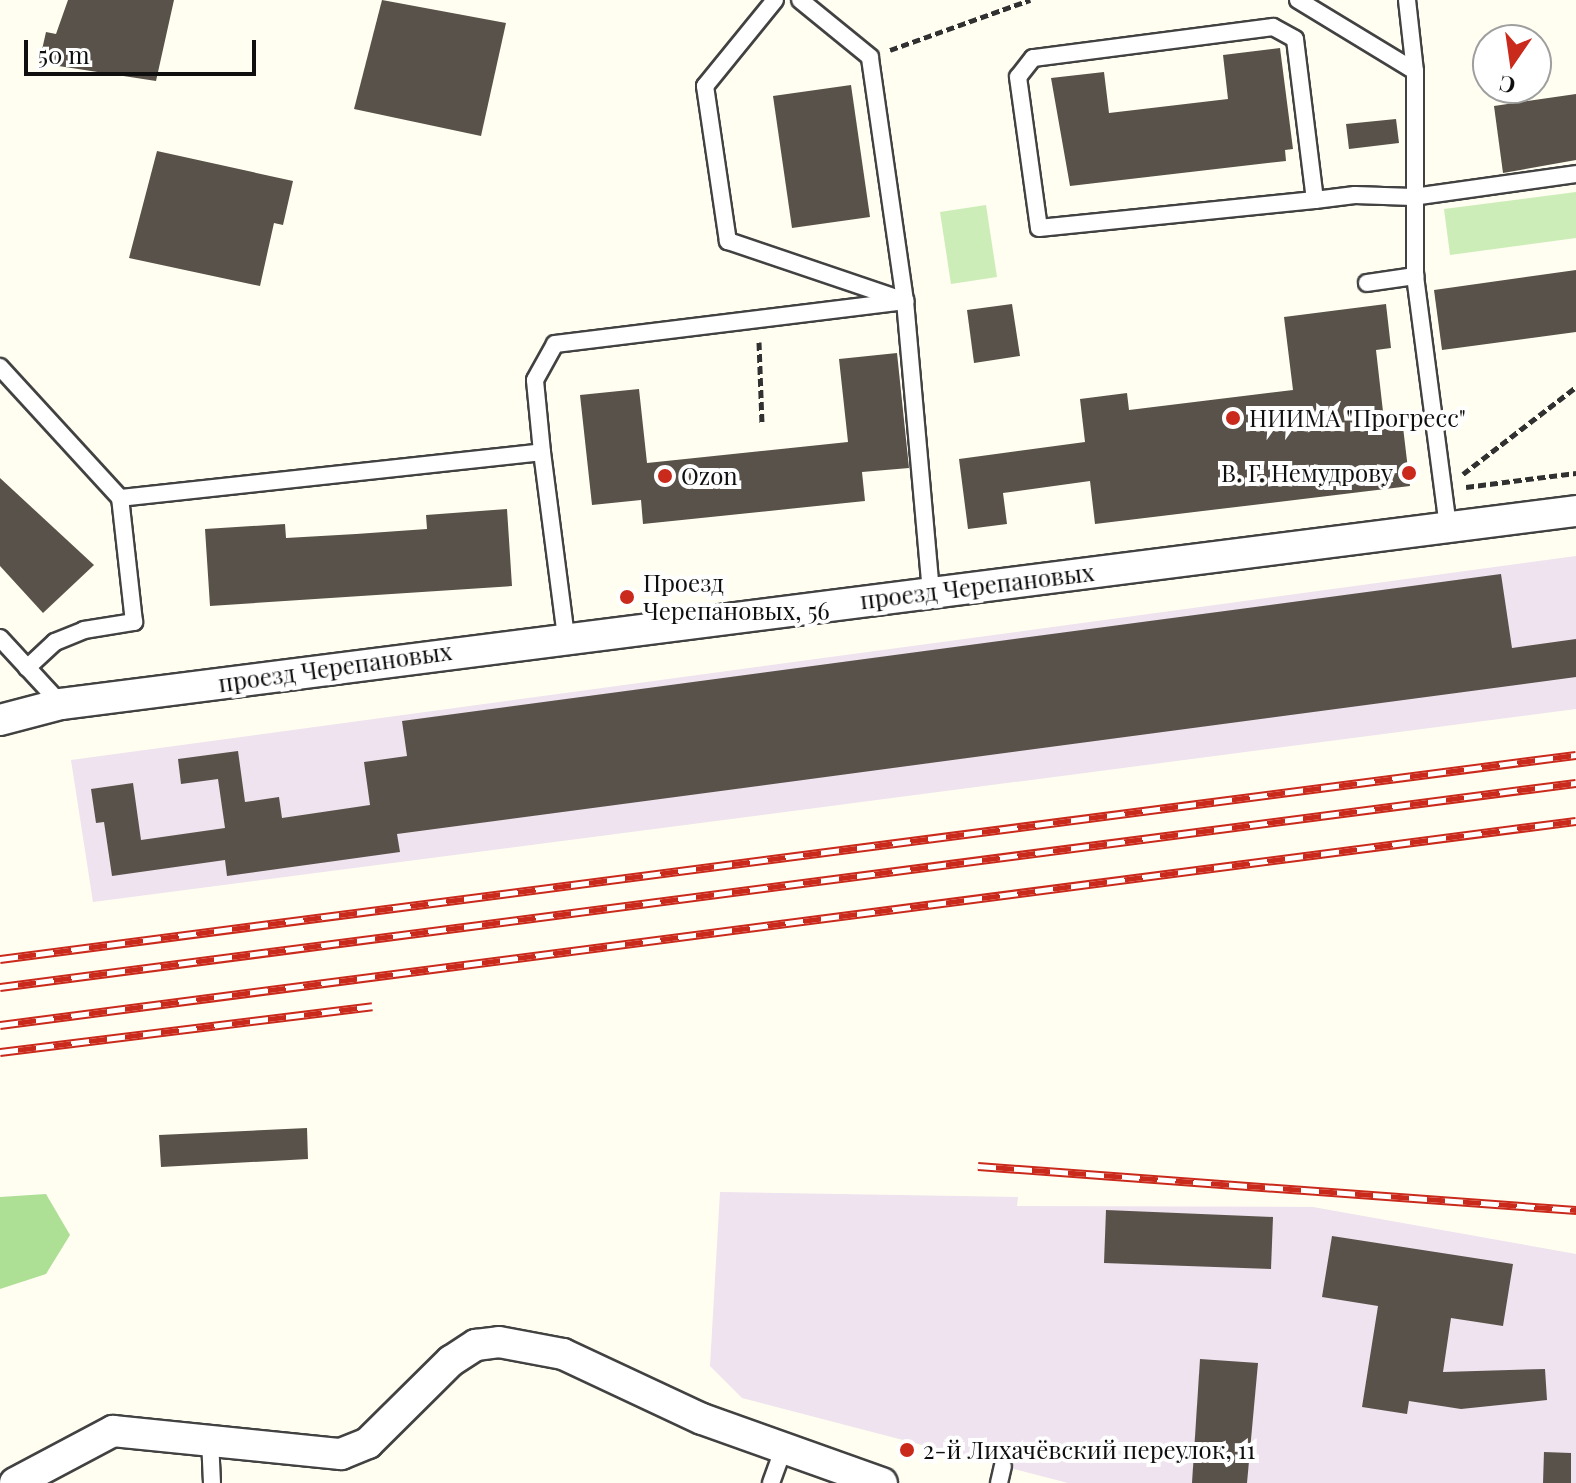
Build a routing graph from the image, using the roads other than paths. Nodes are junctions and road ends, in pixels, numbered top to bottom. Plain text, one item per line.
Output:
1 (775, 0) edge
2 (800, 0) edge
3 (1298, 0) edge
4 (1407, 0) edge
5 (1415, 71) junction
6 (1576, 174) edge
7 (1413, 197) junction
8 (1315, 200) junction
9 (1415, 276) junction
10 (1367, 283) dead end
11 (905, 301) junction
12 (0, 367) edge
13 (542, 452) junction
14 (120, 498) junction
15 (1576, 511) edge
16 (1448, 527) junction
17 (931, 591) junction
18 (566, 637) junction
19 (0, 638) edge
20 (27, 668) junction
21 (61, 704) junction
22 (0, 720) edge
23 (210, 1439) junction
24 (783, 1450) junction
25 (1003, 1466) dead end
26 (15, 1483) edge
27 (212, 1483) edge
28 (771, 1483) edge
29 (882, 1483) edge
30 (999, 1483) edge

1 - 11 lane
2 - 11 lane
3 - 5 lane
4 - 5 lane
5 - 7 lane
6 - 7 lane
7 - 8 lane
7 - 9 lane
8 - 8 lane
9 - 10 lane
9 - 16 lane
11 - 13 lane
11 - 17 lane
12 - 14 lane
13 - 14 lane
13 - 18 lane
14 - 20 lane
15 - 16 street, проезд Черепановых
16 - 17 street, проезд Черепановых
17 - 18 street, проезд Черепановых
18 - 21 street, проезд Черепановых
19 - 20 lane
20 - 21 lane
21 - 22 street, проезд Черепановых
23 - 24 street
23 - 26 street
23 - 27 lane
24 - 28 lane
24 - 29 street
25 - 30 lane

